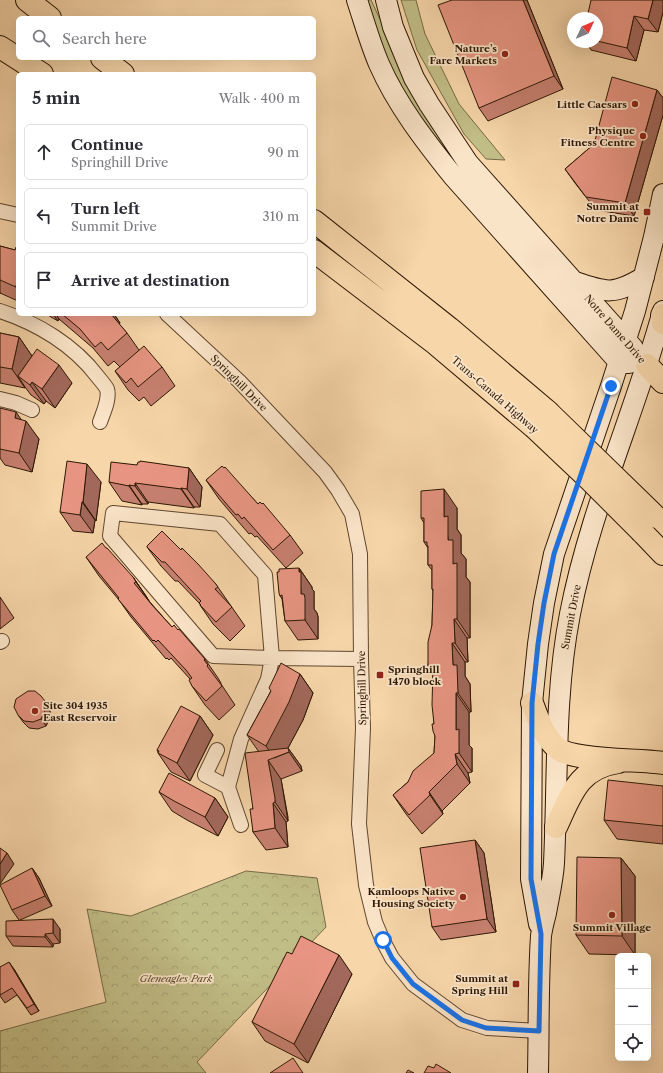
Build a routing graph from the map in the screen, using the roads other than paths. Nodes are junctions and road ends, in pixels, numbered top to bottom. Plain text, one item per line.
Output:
1 (27, 0) edge
2 (357, 0) edge
3 (386, 0) edge
4 (47, 16) edge
5 (0, 47) edge
6 (16, 57) edge
7 (20, 60) edge
8 (105, 60) edge
9 (39, 72) edge
10 (120, 72) edge
11 (663, 194) edge
12 (0, 211) edge
13 (16, 214) edge
14 (316, 223) edge
15 (316, 253) edge
16 (644, 277) junction
17 (574, 281) junction
18 (0, 311) edge
19 (169, 316) edge
20 (663, 316) edge
21 (626, 340) junction
22 (619, 362) junction
23 (647, 365) junction
24 (663, 382) edge
25 (0, 399) edge
26 (32, 410) dead end
27 (541, 420) junction
28 (100, 422) dead end
29 (654, 524) edge
30 (663, 554) edge
31 (272, 658) junction
32 (361, 659) junction
33 (532, 703) junction
34 (558, 749) junction
35 (217, 750) dead end
36 (627, 761) junction
37 (663, 763) edge
38 (228, 787) junction
39 (242, 825) dead end
40 (556, 827) junction
41 (541, 934) junction
42 (539, 1031) junction
43 (538, 1073) edge

1 - 4 highway
2 - 22 main road, Notre Dame Drive
3 - 17 main road, Notre Dame Drive
5 - 6 highway
7 - 9 highway
8 - 10 highway
11 - 16 main road, Summit Drive
12 - 13 street
14 - 27 highway, Trans-Canada Highway
15 - 27 highway, Trans-Canada Highway
16 - 17 main road
16 - 21 main road, Summit Drive
17 - 21 main road, Notre Dame Drive
18 - 28 street
19 - 32 street, Springhill Drive
20 - 23 main road, Summit Drive
21 - 22 main road, Summit Drive
21 - 23 main road, Notre Dame Drive
22 - 23 main road, Notre Dame Drive
22 - 33 main road, Summit Drive
23 - 24 highway
23 - 34 main road, Summit Drive
25 - 26 street
27 - 29 highway, Trans-Canada Highway, bridge
29 - 30 highway, Trans-Canada Highway
31 - 31 street
31 - 32 street
31 - 38 street
32 - 42 street, Springhill Drive
33 - 34 highway
33 - 41 main road, Summit Drive
34 - 36 highway
34 - 40 main road, Summit Drive
35 - 38 street
36 - 37 highway
36 - 40 highway
38 - 39 street
40 - 41 main road, Summit Drive
41 - 42 main road, Summit Drive
42 - 43 main road, Summit Drive

